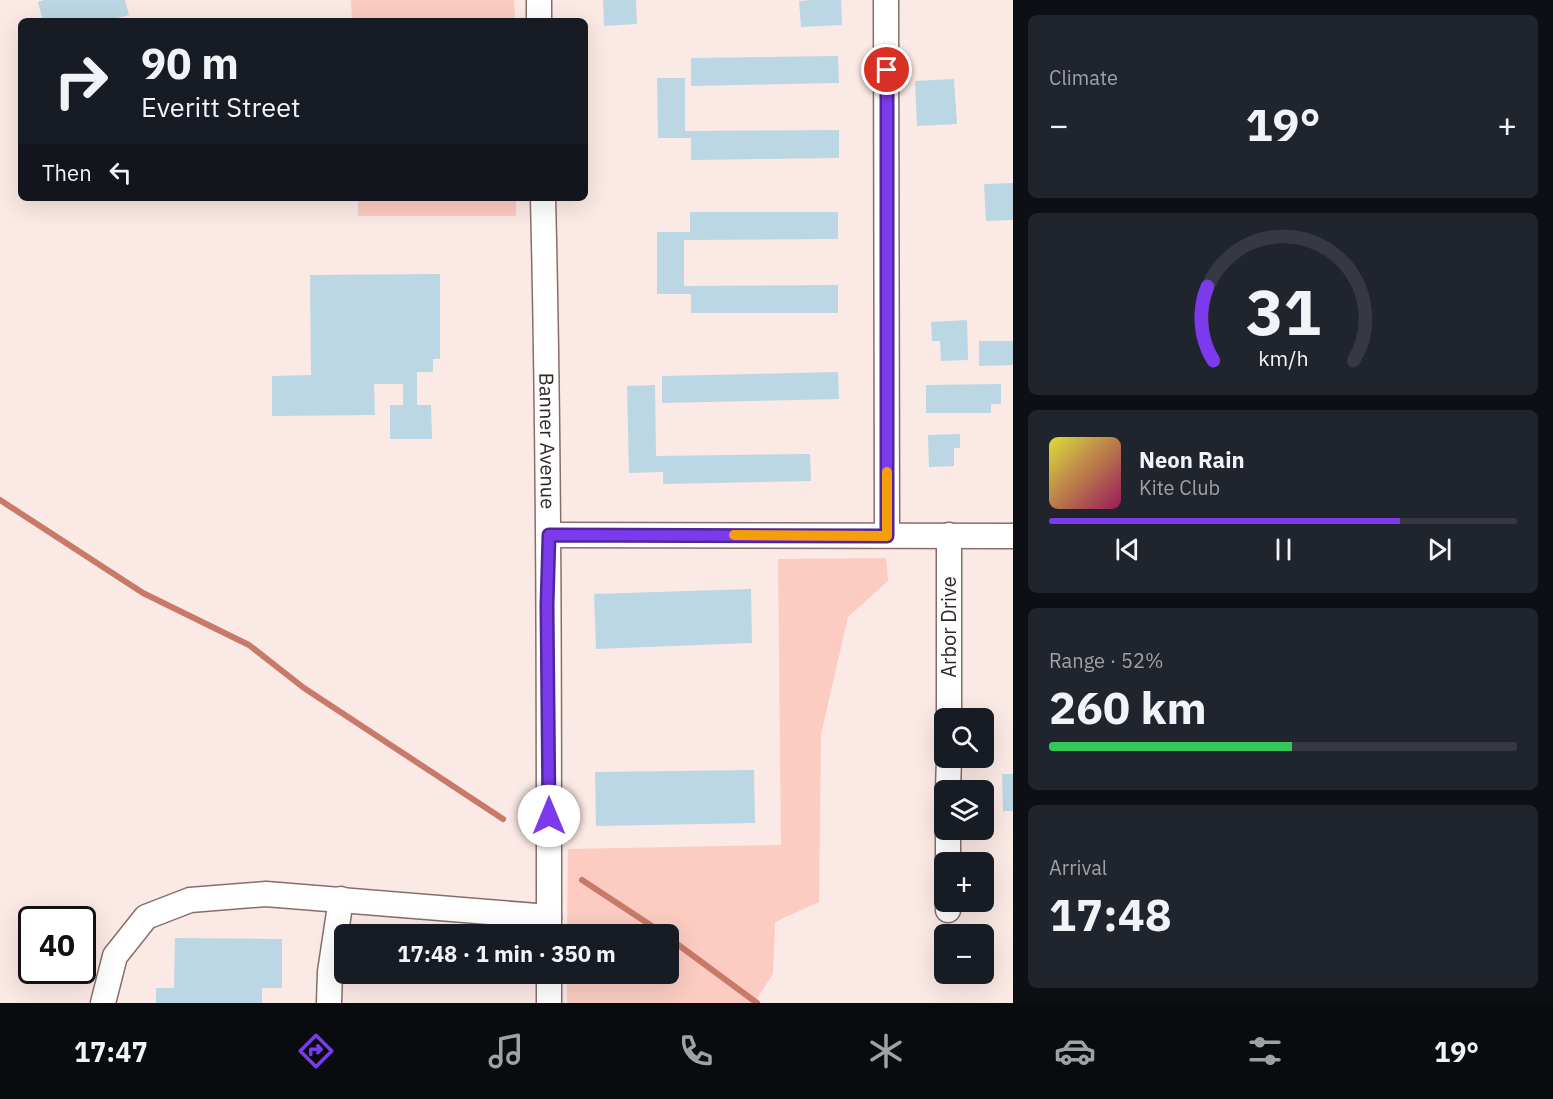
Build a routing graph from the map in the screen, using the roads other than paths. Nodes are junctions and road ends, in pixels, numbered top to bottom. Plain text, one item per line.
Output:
1 (539, 0) edge
2 (886, 0) edge
3 (539, 18) edge
4 (543, 201) edge
5 (549, 535) junction
6 (949, 535) junction
7 (887, 536) junction
8 (1013, 536) edge
9 (949, 708) edge
10 (341, 899) junction
11 (534, 924) edge
12 (549, 924) edge
13 (549, 984) edge
14 (103, 1003) edge
15 (329, 1003) edge
16 (549, 1003) edge

1 - 3 street
2 - 7 street
4 - 5 street, Banner Avenue
5 - 7 street
5 - 12 street, Banner Avenue
6 - 7 street
6 - 8 street
6 - 9 street, Arbor Drive
10 - 11 street
10 - 14 street
10 - 15 street
13 - 16 street

